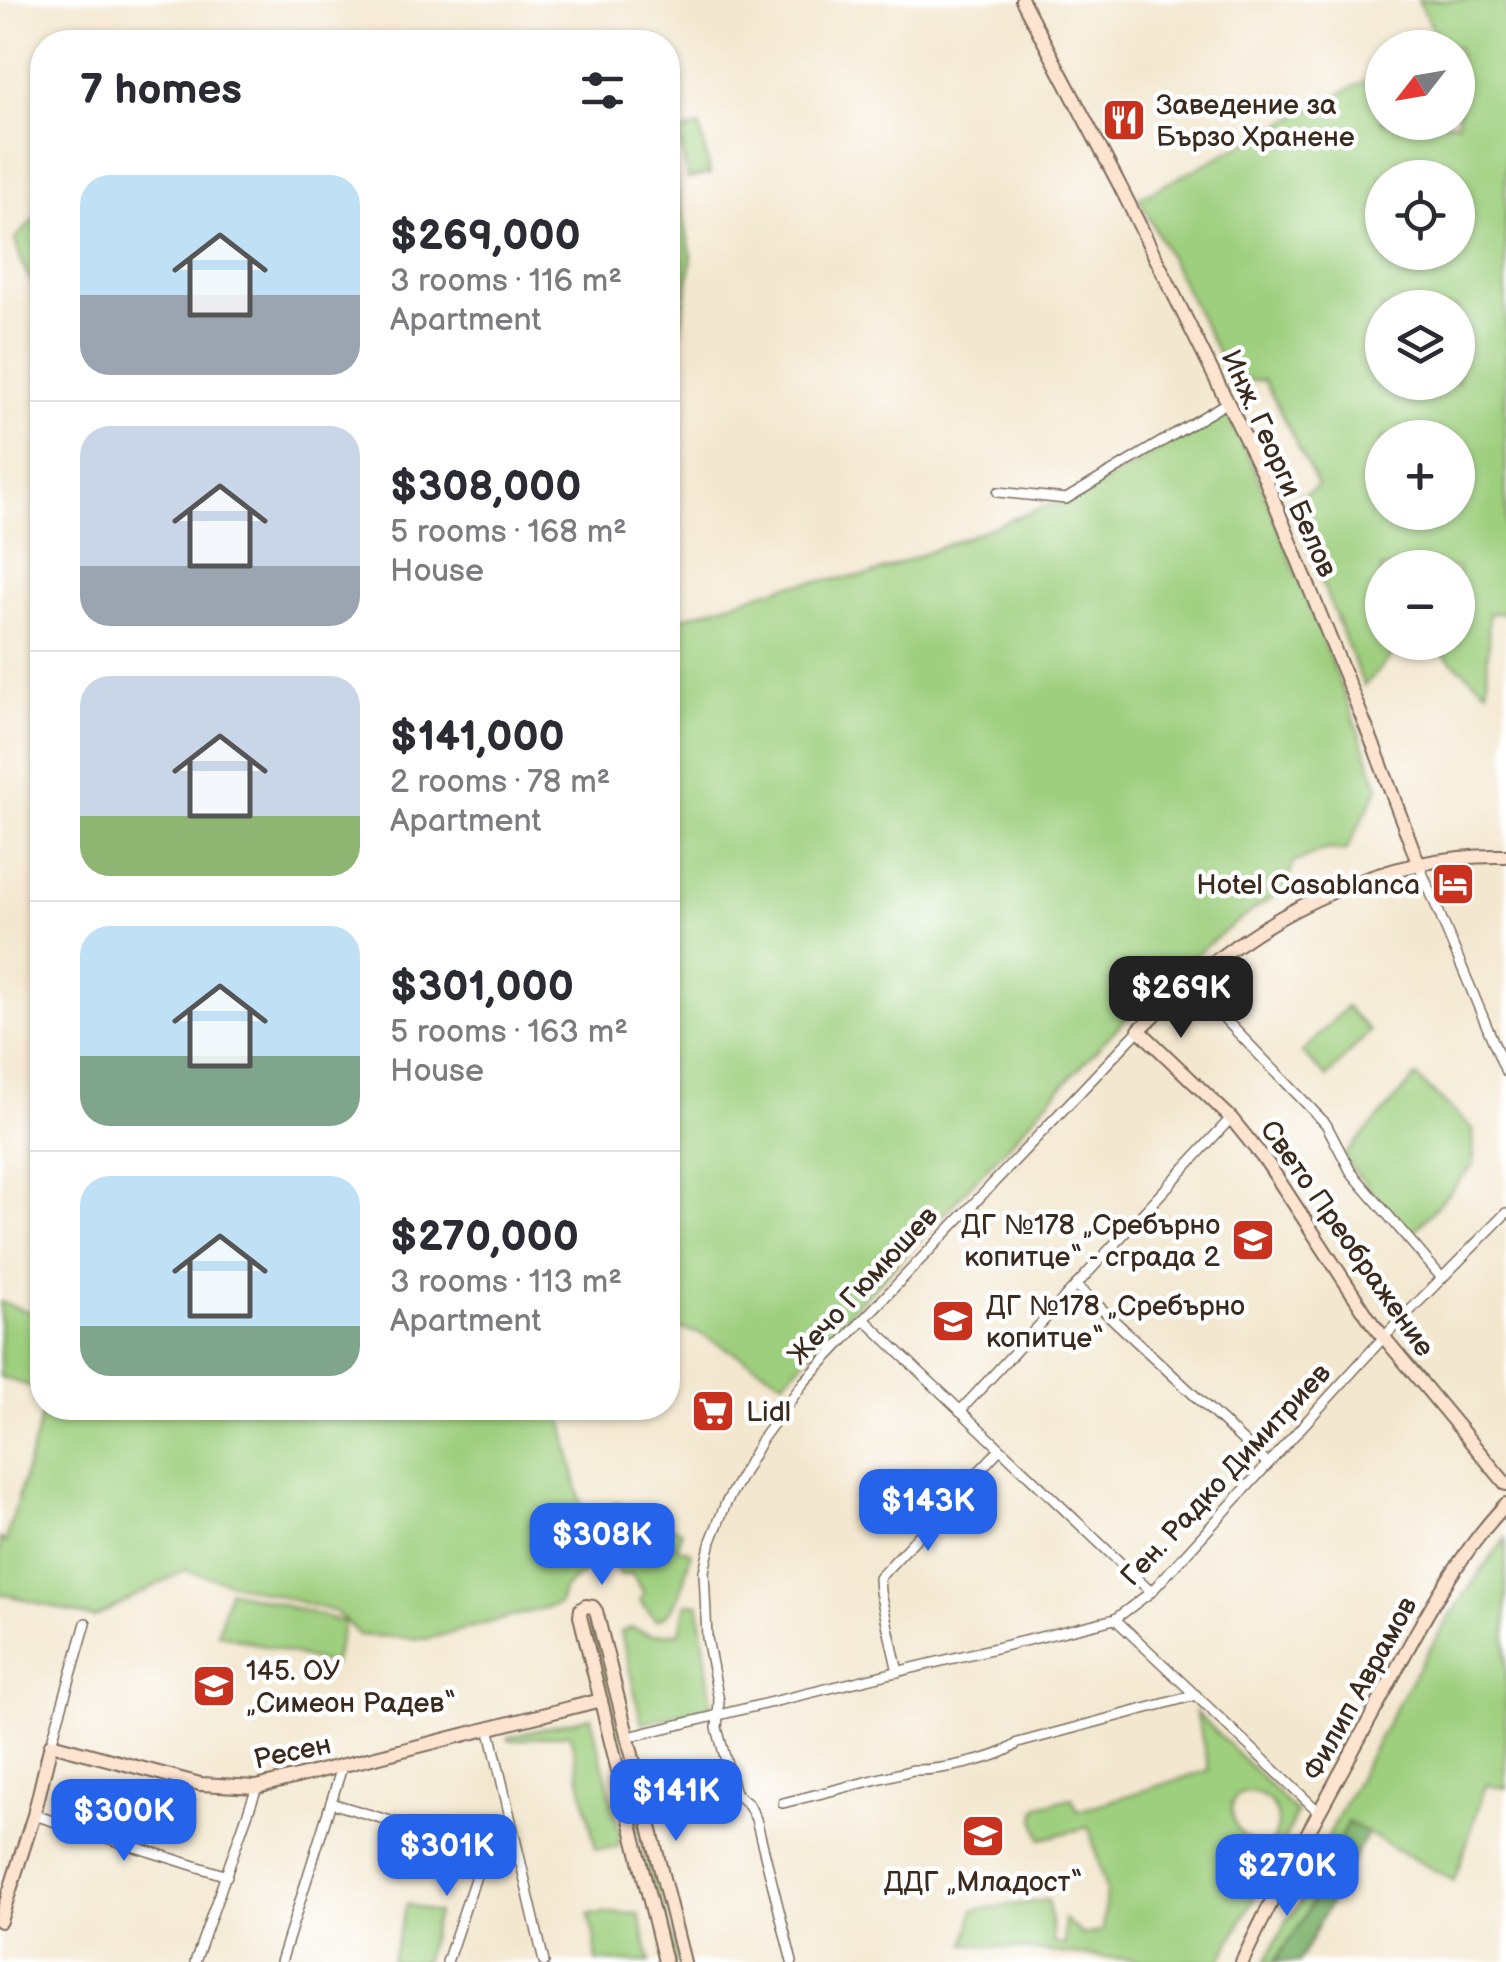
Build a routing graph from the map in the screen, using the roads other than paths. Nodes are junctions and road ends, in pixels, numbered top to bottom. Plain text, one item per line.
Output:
1 (1022, 0) edge
2 (1228, 402) junction
3 (998, 492) dead end
4 (1506, 856) edge
5 (1419, 864) junction
6 (1189, 982) junction
7 (1139, 1030) junction
8 (1506, 1072) edge
9 (1232, 1118) junction
10 (1506, 1212) edge
11 (1442, 1278) junction
12 (1076, 1285) junction
13 (864, 1319) junction
14 (1383, 1338) junction
15 (960, 1411) junction
16 (1000, 1449) junction
17 (1268, 1464) junction
18 (1506, 1484) edge
19 (1506, 1504) edge
20 (1151, 1592) junction
21 (1115, 1619) junction
22 (86, 1623) dead end
23 (898, 1672) junction
24 (1196, 1695) junction
25 (600, 1700) junction
26 (718, 1715) junction
27 (490, 1727) junction
28 (628, 1737) junction
29 (51, 1744) junction
30 (342, 1767) junction
31 (257, 1787) junction
32 (331, 1803) junction
33 (783, 1803) dead end
34 (1320, 1812) junction
35 (34, 1815) junction
36 (484, 1849) junction
37 (520, 1860) junction
38 (227, 1876) junction
39 (0, 1921) edge
40 (1242, 1961) edge
41 (195, 1962) edge
42 (280, 1962) edge
43 (447, 1962) edge
44 (544, 1962) edge
45 (665, 1962) edge
46 (684, 1962) edge
47 (792, 1962) edge

1 - 2 street, Инж. Георги Белов
2 - 3 street
2 - 5 street, Инж. Георги Белов
4 - 5 street, Жечо Гюмюшев
5 - 6 street, Жечо Гюмюшев
5 - 8 street, Инж. Георги Белов
6 - 7 street, Жечо Гюмюшев
6 - 11 street
7 - 9 street, Свето Преображение
7 - 13 street, Жечо Гюмюшев
9 - 12 street
9 - 14 street, Свето Преображение
10 - 11 street, Ген. Радко Димитриев
11 - 14 street, Ген. Радко Димитриев
12 - 15 street
12 - 17 street
13 - 15 street
13 - 26 street, Жечо Гюмюшев
14 - 17 street, Ген. Радко Димитриев
14 - 18 street, Свето Преображение
15 - 16 street
16 - 20 street
16 - 23 street
17 - 20 street, Ген. Радко Димитриев
19 - 34 street, Филип Аврамов
20 - 21 street, Ген. Радко Димитриев
21 - 23 street, Ген. Радко Димитриев
21 - 24 street
22 - 29 street
23 - 26 street, Ген. Радко Димитриев
24 - 33 street
24 - 34 street
25 - 27 street, Ресен
25 - 28 street
25 - 45 street
26 - 28 street, Ген. Радко Димитриев
26 - 47 street, Жечо Гюмюшев
27 - 30 street, Ресен
27 - 37 street
28 - 46 street
29 - 31 street, Ресен
29 - 35 street
30 - 31 street, Ресен
30 - 32 street
31 - 38 street
32 - 36 street
32 - 42 street
34 - 40 street, Филип Аврамов
35 - 38 street
35 - 39 street
36 - 37 street
36 - 43 street
37 - 44 street
38 - 41 street

